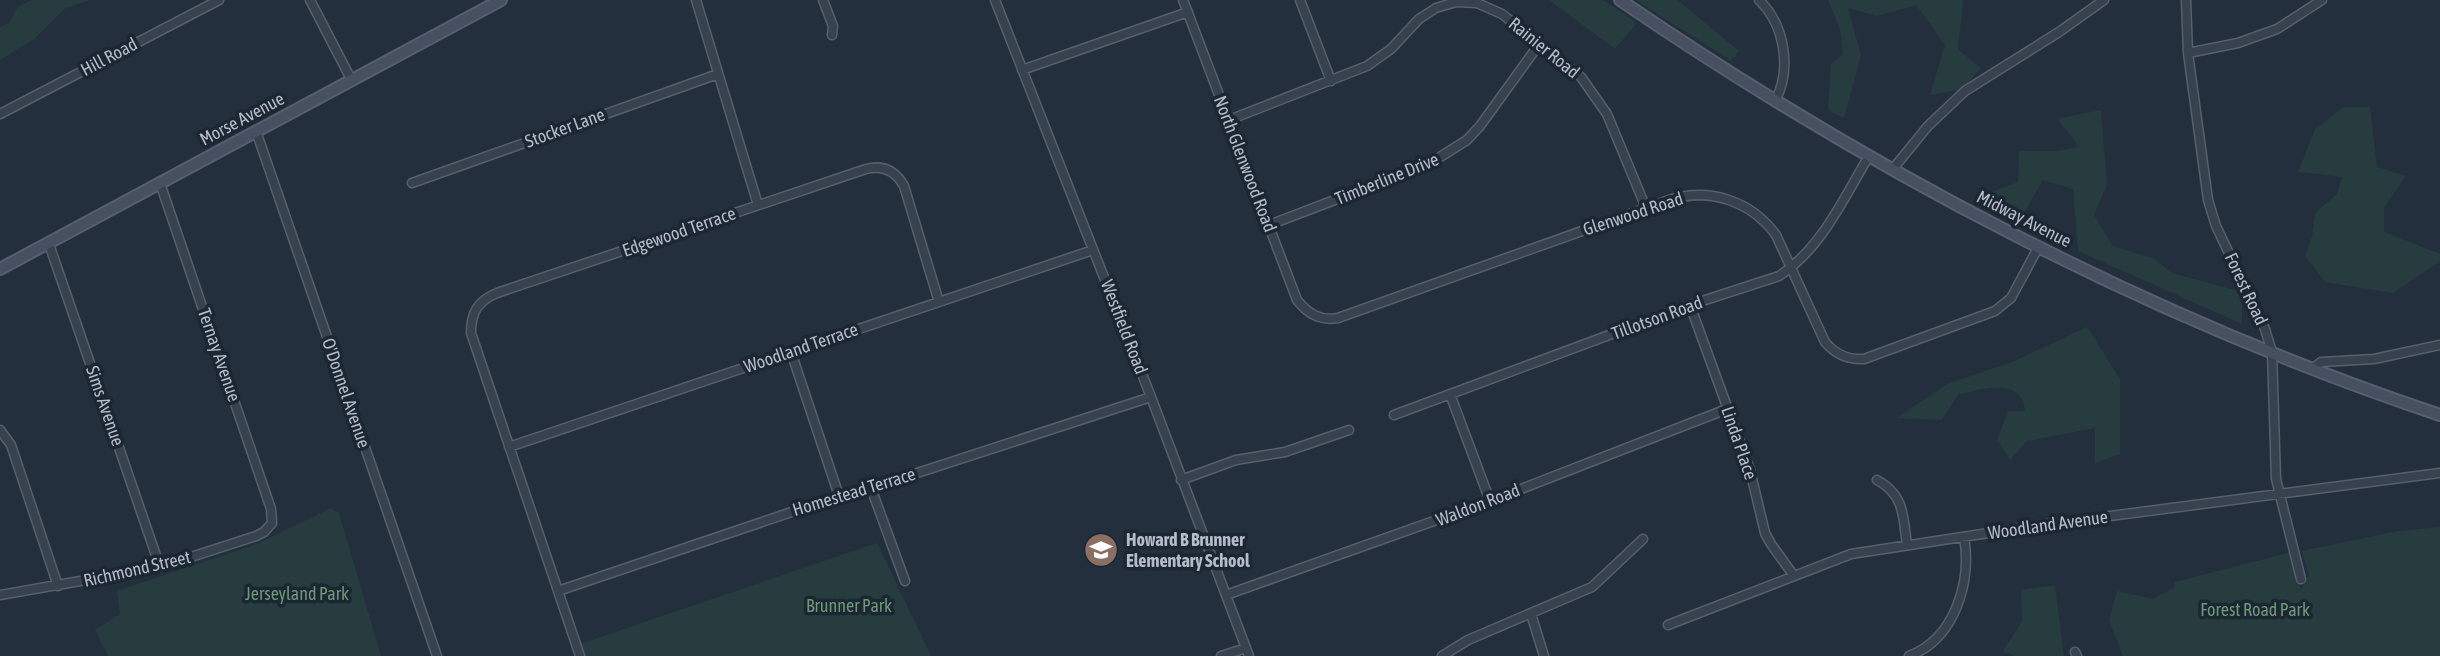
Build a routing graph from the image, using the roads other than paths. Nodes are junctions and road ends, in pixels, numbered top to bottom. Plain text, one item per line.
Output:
1 (219, 0) edge
2 (310, 0) edge
3 (501, 0) edge
4 (696, 0) edge
5 (823, 0) edge
6 (995, 0) edge
7 (1183, 0) edge
8 (1300, 0) edge
9 (1620, 0) edge
10 (1759, 0) edge
11 (2104, 0) edge
12 (2186, 0) edge
13 (2322, 0) edge
14 (1188, 12) junction
15 (832, 34) dead end
16 (1539, 43) junction
17 (2188, 53) junction
18 (1022, 69) junction
19 (719, 74) junction
20 (352, 81) junction
21 (1331, 81) junction
22 (1775, 101) junction
23 (0, 114) edge
24 (1229, 120) junction
25 (256, 131) junction
26 (1868, 156) junction
27 (1892, 170) junction
28 (160, 183) junction
29 (412, 183) dead end
30 (758, 205) junction
31 (1646, 208) junction
32 (1269, 225) junction
33 (49, 244) junction
34 (2039, 246) junction
35 (1093, 250) junction
36 (1792, 268) junction
37 (0, 269) edge
38 (939, 302) junction
39 (1690, 305) junction
40 (1320, 317) joint
41 (2440, 345) edge
42 (790, 352) junction
43 (2272, 352) junction
44 (2312, 369) junction
45 (1450, 394) junction
46 (1151, 397) junction
47 (1727, 409) junction
48 (1394, 415) dead end
49 (2440, 415) edge
50 (0, 430) edge
51 (1349, 430) dead end
52 (509, 447) junction
53 (2440, 473) edge
54 (1181, 480) junction
55 (1877, 480) dead end
56 (871, 488) junction
57 (839, 496) junction
58 (2280, 496) junction
59 (1490, 501) junction
60 (269, 528) joint
61 (1964, 537) junction
62 (1643, 539) dead end
63 (1907, 545) junction
64 (160, 567) junction
65 (1794, 576) junction
66 (2301, 579) dead end
67 (905, 581) dead end
68 (58, 586) junction
69 (558, 591) junction
70 (0, 595) edge
71 (1226, 595) junction
72 (1531, 614) junction
73 (1668, 625) dead end
74 (1248, 652) edge
75 (1914, 655) edge
76 (437, 656) edge
77 (579, 656) edge
78 (1221, 656) edge
79 (1442, 656) edge
80 (1544, 656) edge

1 - 23 street, Hill Road
2 - 20 street
3 - 20 main road, Morse Avenue
4 - 19 street
5 - 15 street
6 - 18 street, Westfield Road
7 - 14 street, North Glenwood Road
8 - 21 street
9 - 22 main road, Midway Avenue
10 - 22 street
11 - 27 street
12 - 17 street, Forest Road
13 - 17 street
14 - 18 street
14 - 24 street, North Glenwood Road
16 - 21 street, Rainier Road
16 - 31 street, Rainier Road
16 - 32 street, Timberline Drive
17 - 43 street, Forest Road
18 - 35 street, Westfield Road
19 - 29 street, Stocker Lane
19 - 30 street
20 - 25 main road, Morse Avenue
21 - 24 street, Rainier Road
22 - 26 main road, Midway Avenue
24 - 32 street, North Glenwood Road
25 - 28 main road, Morse Avenue
25 - 76 street, O'Donnel Avenue
26 - 27 main road, Midway Avenue
26 - 36 street, Tillotson Road
27 - 34 main road, Midway Avenue
28 - 33 main road, Morse Avenue
28 - 60 street, Ternay Avenue
30 - 38 street, Edgewood Terrace
30 - 52 street, Edgewood Terrace
31 - 36 street, Glenwood Road
31 - 40 street, Glenwood Road
32 - 40 street, North Glenwood Road
33 - 37 main road, Morse Avenue
33 - 64 street, Sims Avenue
34 - 36 street, Glenwood Road
34 - 43 main road, Midway Avenue
35 - 38 street, Woodland Terrace
35 - 46 street, Westfield Road
36 - 39 street, Tillotson Road
38 - 42 street, Woodland Terrace
39 - 45 street, Tillotson Road
39 - 47 street, Linda Place
41 - 44 street
42 - 52 street, Woodland Terrace
42 - 57 street
43 - 44 main road, Midway Avenue
43 - 58 street, Forest Road
44 - 49 main road, Midway Avenue
45 - 48 street, Tillotson Road
45 - 59 street
46 - 54 street, Westfield Road
46 - 56 street, Homestead Terrace
47 - 59 street, Waldon Road
47 - 65 street, Linda Place
50 - 68 street
51 - 54 street
52 - 69 street
53 - 58 street, Woodland Avenue
54 - 71 street, Westfield Road
55 - 63 street
56 - 57 street, Homestead Terrace
56 - 67 street
57 - 69 street, Homestead Terrace
58 - 61 street, Woodland Avenue
58 - 66 street, Forest Road
59 - 71 street, Waldon Road
60 - 64 street, Richmond Street
61 - 63 street, Woodland Avenue
61 - 75 street
62 - 72 street
63 - 65 street, Woodland Avenue
64 - 68 street, Richmond Street
65 - 73 street, Woodland Avenue
68 - 70 street, Richmond Street
69 - 77 street
71 - 74 street, Westfield Road
72 - 79 street
72 - 80 street
74 - 78 street

